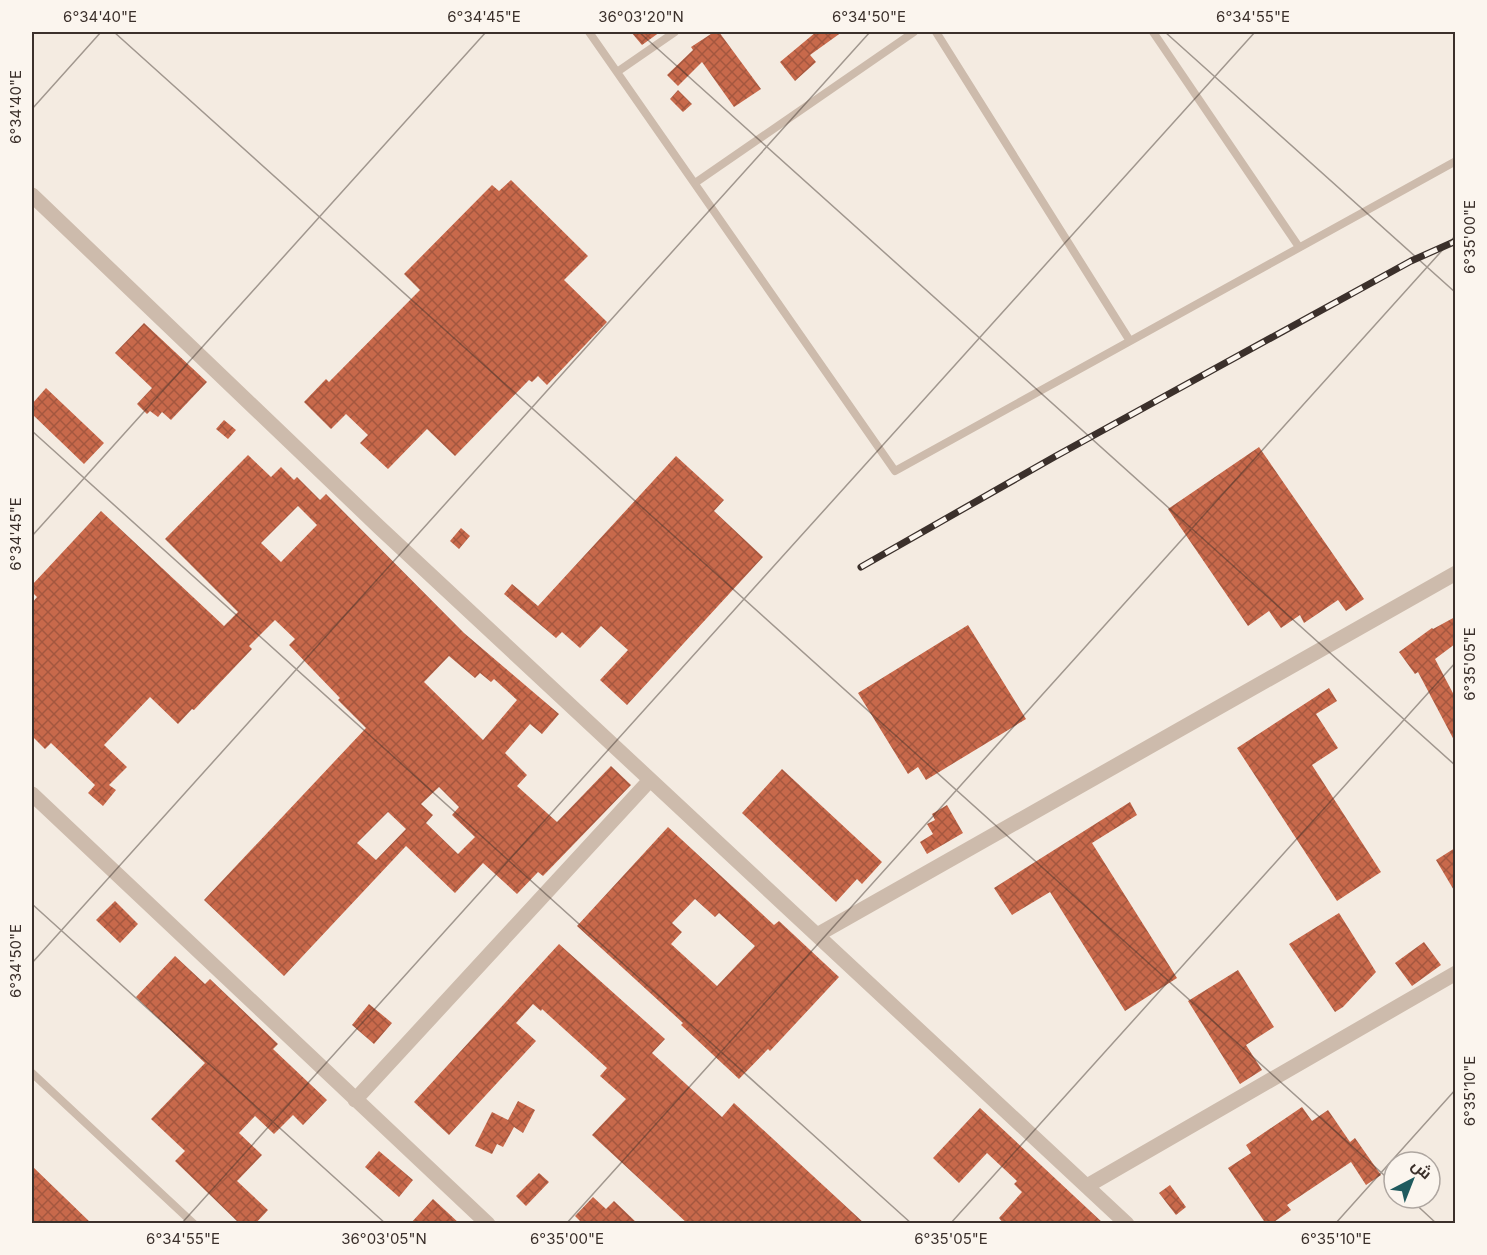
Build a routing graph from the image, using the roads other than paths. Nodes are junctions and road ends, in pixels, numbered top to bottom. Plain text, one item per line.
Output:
1 (589, 32) edge
2 (675, 32) edge
3 (914, 32) edge
4 (936, 32) edge
5 (1153, 32) edge
6 (617, 72) junction
7 (1455, 161) edge
8 (695, 183) junction
9 (32, 195) edge
10 (1299, 247) junction
11 (1130, 341) junction
12 (1455, 573) edge
13 (650, 780) junction
14 (32, 794) edge
15 (817, 935) junction
16 (1455, 973) edge
17 (32, 1073) edge
18 (355, 1100) junction
19 (1087, 1186) junction
20 (194, 1224) edge
21 (488, 1224) edge
22 (1127, 1224) edge

1 - 6 lane
2 - 6 lane
3 - 8 lane
4 - 11 lane
5 - 10 lane
6 - 8 lane
7 - 10 lane
8 - 11 lane
9 - 13 street
10 - 11 lane
12 - 15 street
13 - 15 street
13 - 18 street
14 - 18 street
15 - 19 street
16 - 19 street
17 - 20 lane
18 - 21 street
19 - 22 street

